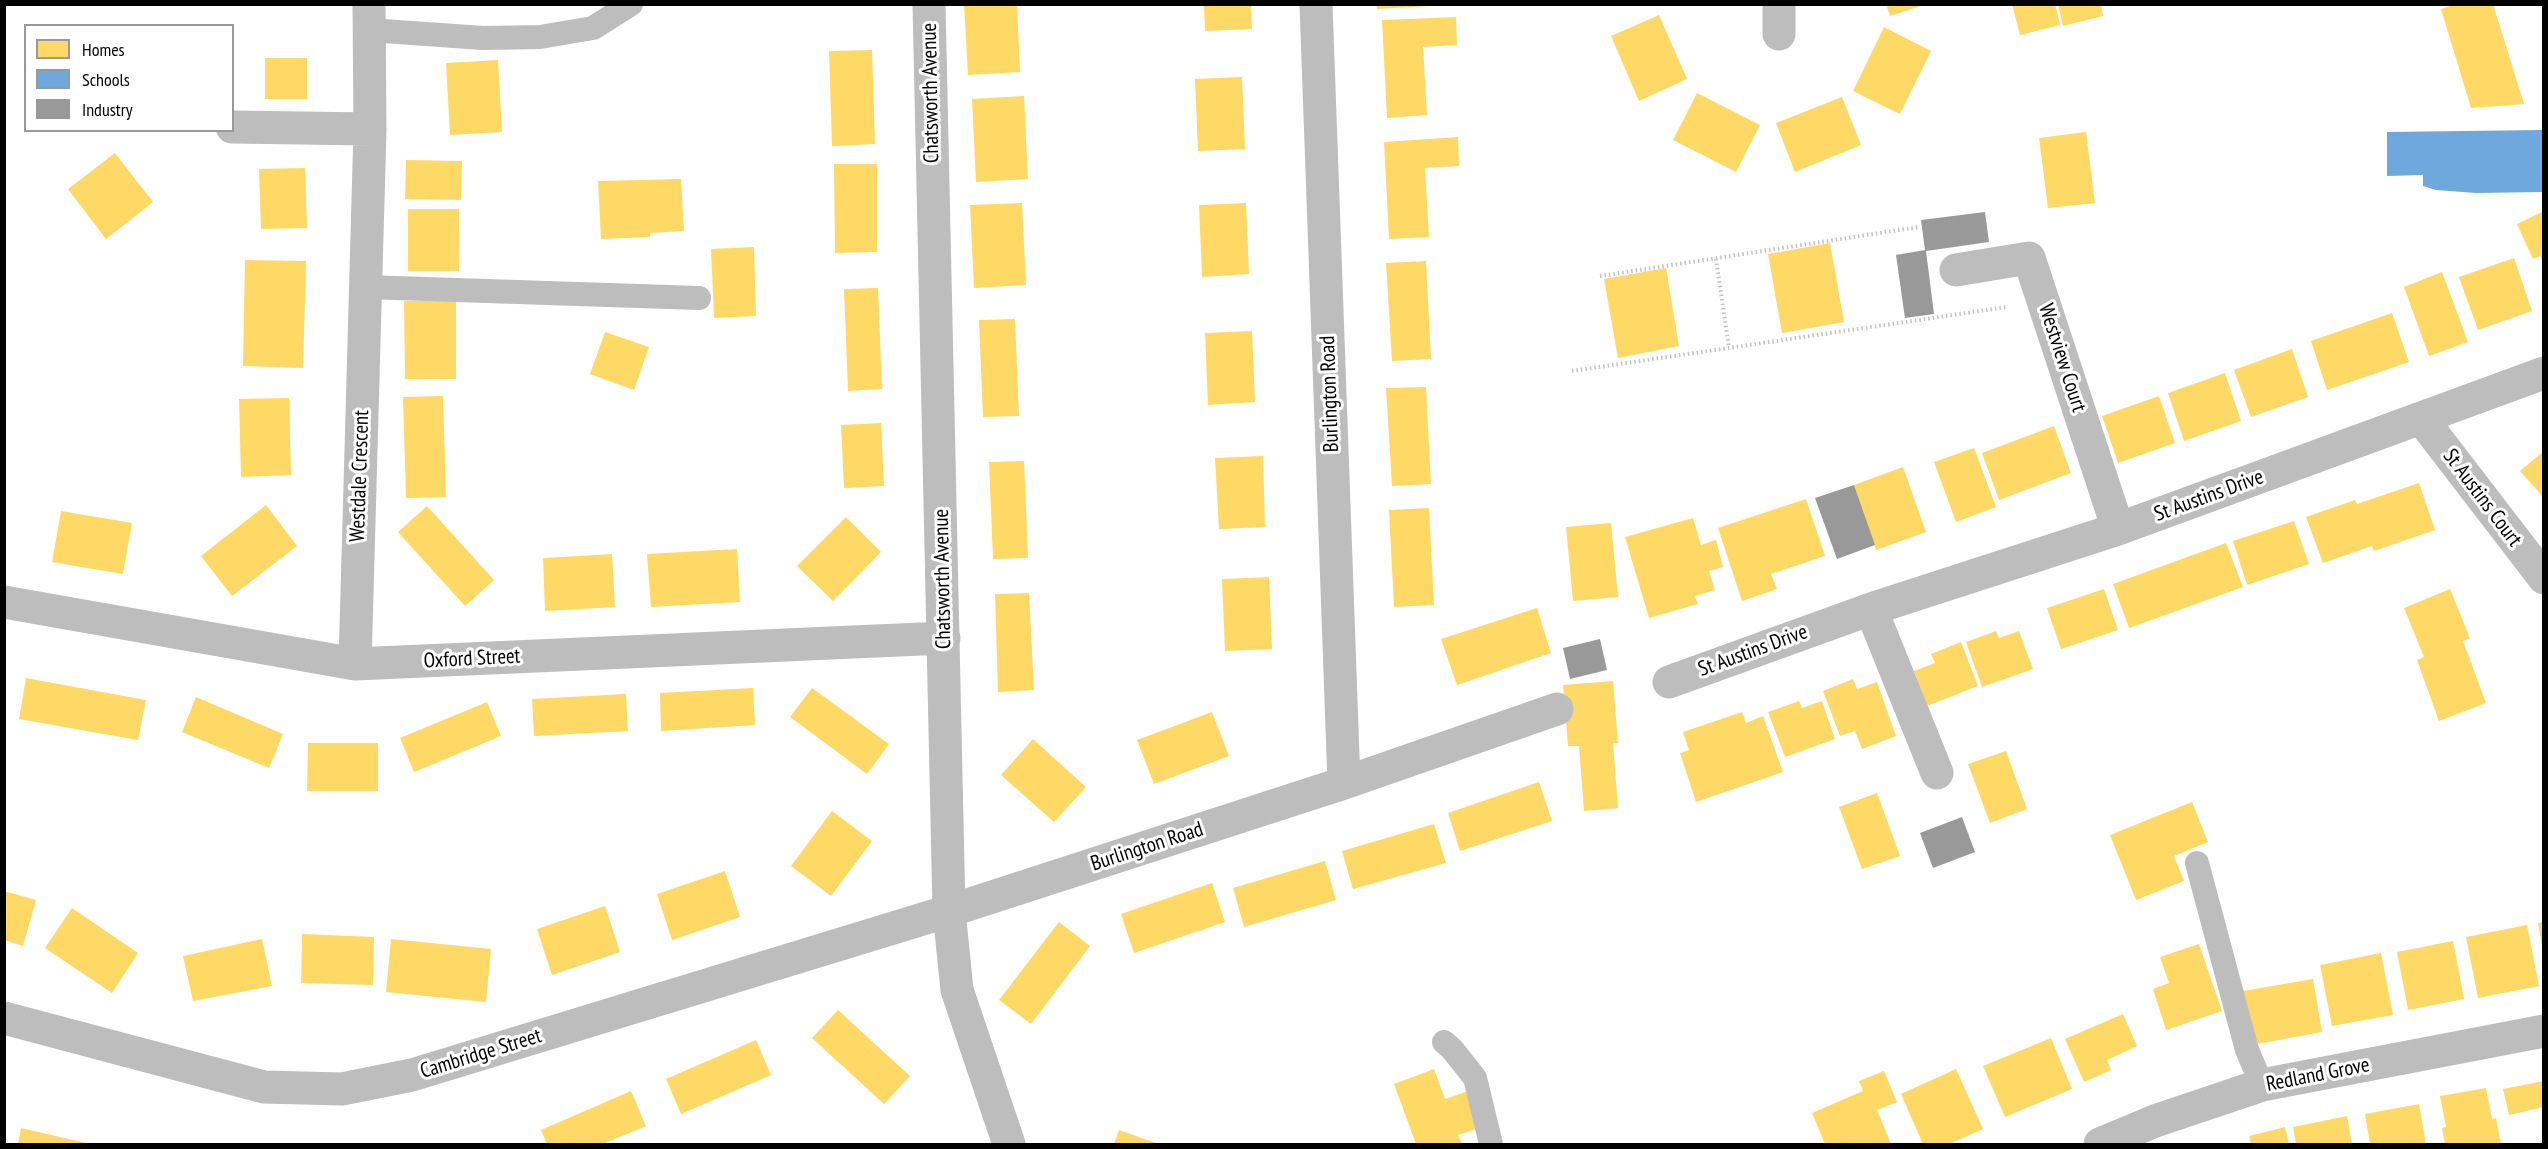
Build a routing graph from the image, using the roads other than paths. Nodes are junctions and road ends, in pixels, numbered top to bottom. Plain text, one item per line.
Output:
1 (631, 4) edge
2 (929, 4) edge
3 (1316, 4) edge
4 (369, 17) edge
5 (234, 127) edge
6 (370, 129) junction
7 (1956, 270) dead end
8 (365, 287) junction
9 (699, 298) dead end
10 (2544, 373) edge
11 (2421, 418) junction
12 (2118, 529) junction
13 (2544, 578) edge
14 (4, 602) edge
15 (1871, 609) junction
16 (944, 638) junction
17 (355, 664) junction
18 (1669, 682) dead end
19 (1557, 709) dead end
20 (1937, 773) dead end
21 (1344, 783) junction
22 (2197, 863) dead end
23 (949, 910) junction
24 (4, 1018) edge
25 (2544, 1031) edge
26 (1444, 1042) dead end
27 (2262, 1085) junction
28 (1009, 1144) edge
29 (1491, 1144) edge
30 (2100, 1144) edge

1 - 4 lane
2 - 16 street, Chatsworth Avenue
3 - 21 street, Burlington Road
4 - 6 street, Westdale Crescent
5 - 6 street
6 - 8 street, Westdale Crescent
7 - 12 street, Westview Court
8 - 9 lane
8 - 17 street, Westdale Crescent
10 - 11 street, St Austins Drive
11 - 12 street, St Austins Drive
11 - 13 street, St Austins Court
12 - 15 street, St Austins Drive
14 - 17 street, Oxford Street
15 - 18 street, St Austins Drive
15 - 20 street
16 - 17 street, Oxford Street
16 - 23 street, Chatsworth Avenue
19 - 21 street, Burlington Road
21 - 23 street, Burlington Road
22 - 27 lane
23 - 24 street, Cambridge Street
23 - 28 street, Chatsworth Avenue
25 - 27 street, Redland Grove
26 - 29 lane
27 - 30 street, Redland Grove

